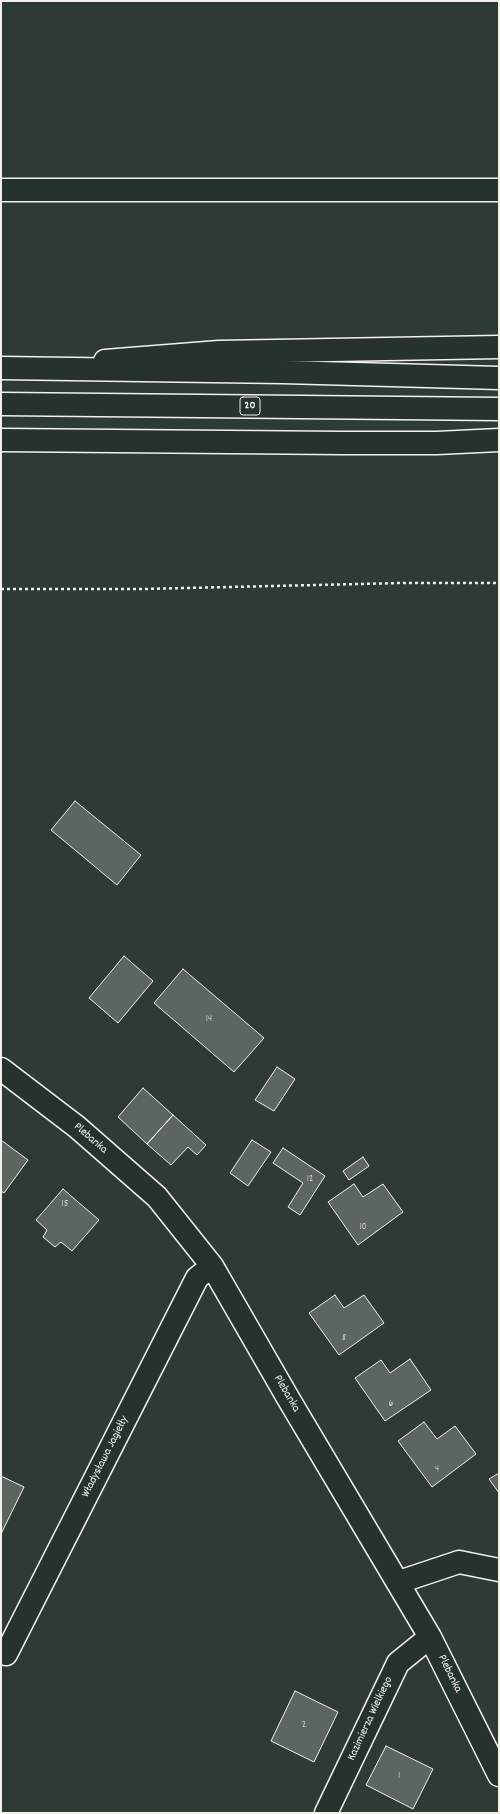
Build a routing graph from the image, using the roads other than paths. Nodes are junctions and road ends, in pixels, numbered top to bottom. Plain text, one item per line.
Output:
1 (1, 190) edge
2 (499, 190) edge
3 (499, 347) edge
4 (30, 367) junction
5 (1, 368) edge
6 (499, 378) edge
7 (1, 404) edge
8 (499, 409) edge
9 (1, 440) edge
10 (499, 440) edge
11 (1, 1069) edge
12 (212, 1266) junction
13 (499, 1570) edge
14 (399, 1582) junction
15 (430, 1636) junction
16 (6, 1654) dead end
17 (499, 1775) edge
18 (326, 1813) edge

1 - 2 street
3 - 4 street
4 - 5 street
4 - 6 street
7 - 8 street, 20
9 - 10 street
11 - 12 street, Plebanka
12 - 14 street, Plebanka
12 - 16 street, Władysława Jagiełły
13 - 14 street
14 - 15 street, Plebanka
15 - 17 street, Plebanka
15 - 18 street, Kazimierza Wielkiego

